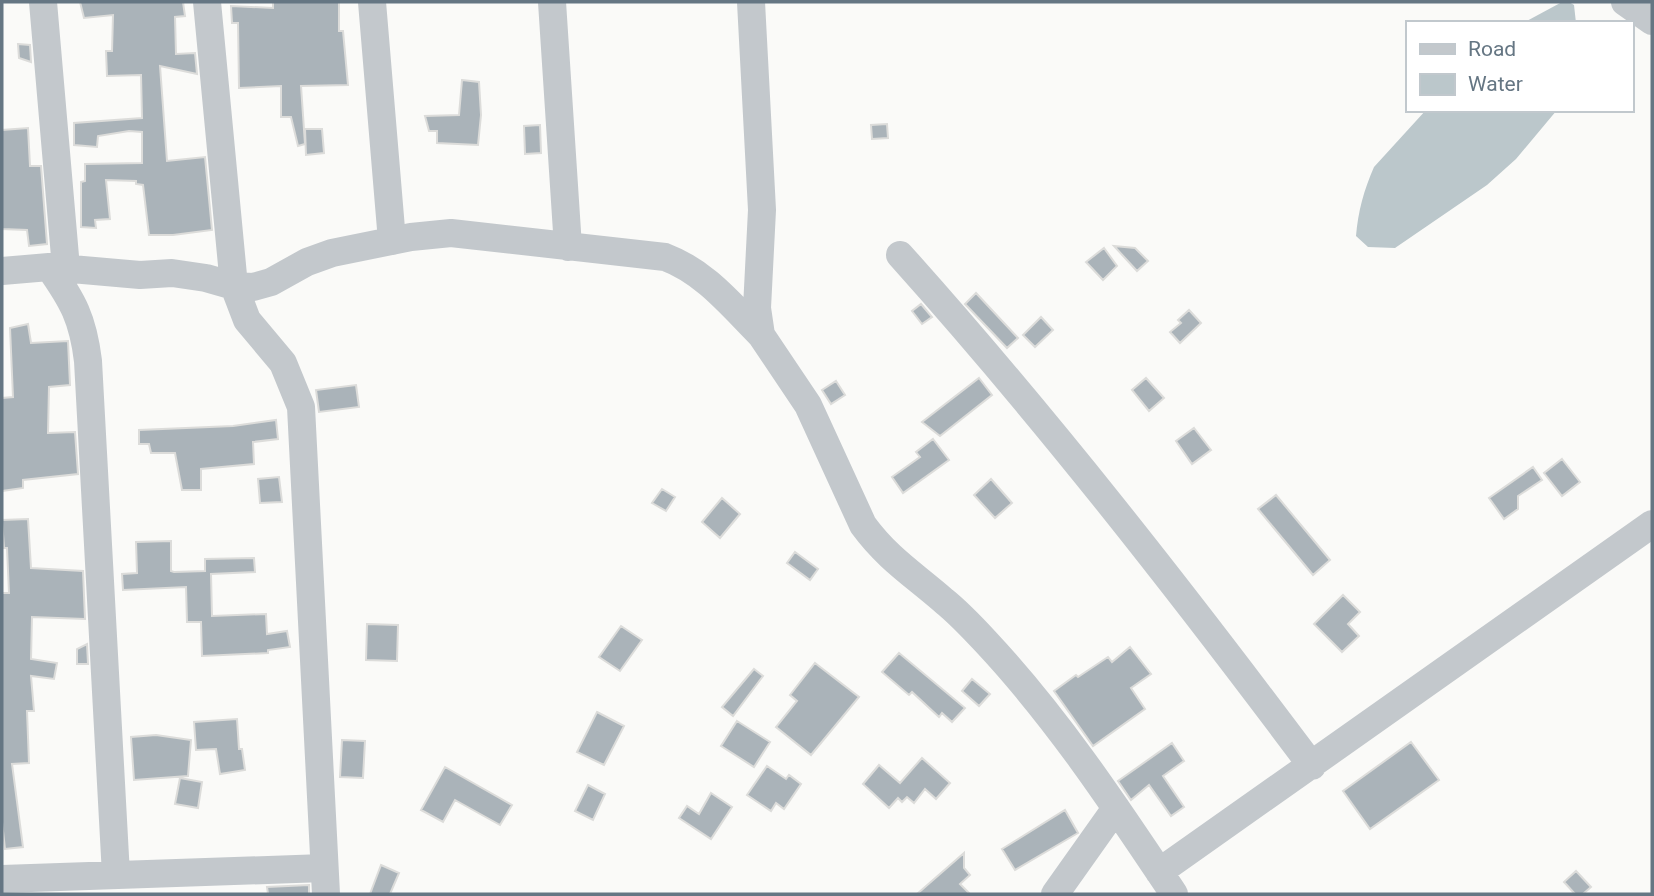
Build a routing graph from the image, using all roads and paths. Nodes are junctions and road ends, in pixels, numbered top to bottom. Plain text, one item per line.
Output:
1 (43, 2) edge
2 (207, 2) edge
3 (372, 2) edge
4 (552, 2) edge
5 (751, 2) edge
6 (1625, 2) edge
7 (1652, 22) edge
8 (392, 241) junction
9 (568, 247) junction
10 (900, 256) dead end
11 (57, 268) junction
12 (2, 271) edge
13 (234, 286) junction
14 (761, 335) junction
15 (1652, 524) edge
16 (1312, 766) junction
17 (1116, 808) junction
18 (116, 875) junction
19 (2, 879) edge
20 (325, 881) edge
21 (1166, 883) edge
22 (1055, 894) edge

1 - 11 street
2 - 13 street
3 - 8 street
4 - 9 street
5 - 14 street
6 - 7 street
8 - 9 street
8 - 13 street
9 - 14 street
10 - 16 street
11 - 12 street
11 - 13 street
11 - 18 street
13 - 20 street
14 - 17 street
15 - 16 street
16 - 21 street
17 - 21 street
17 - 22 street
18 - 19 street
18 - 20 street

